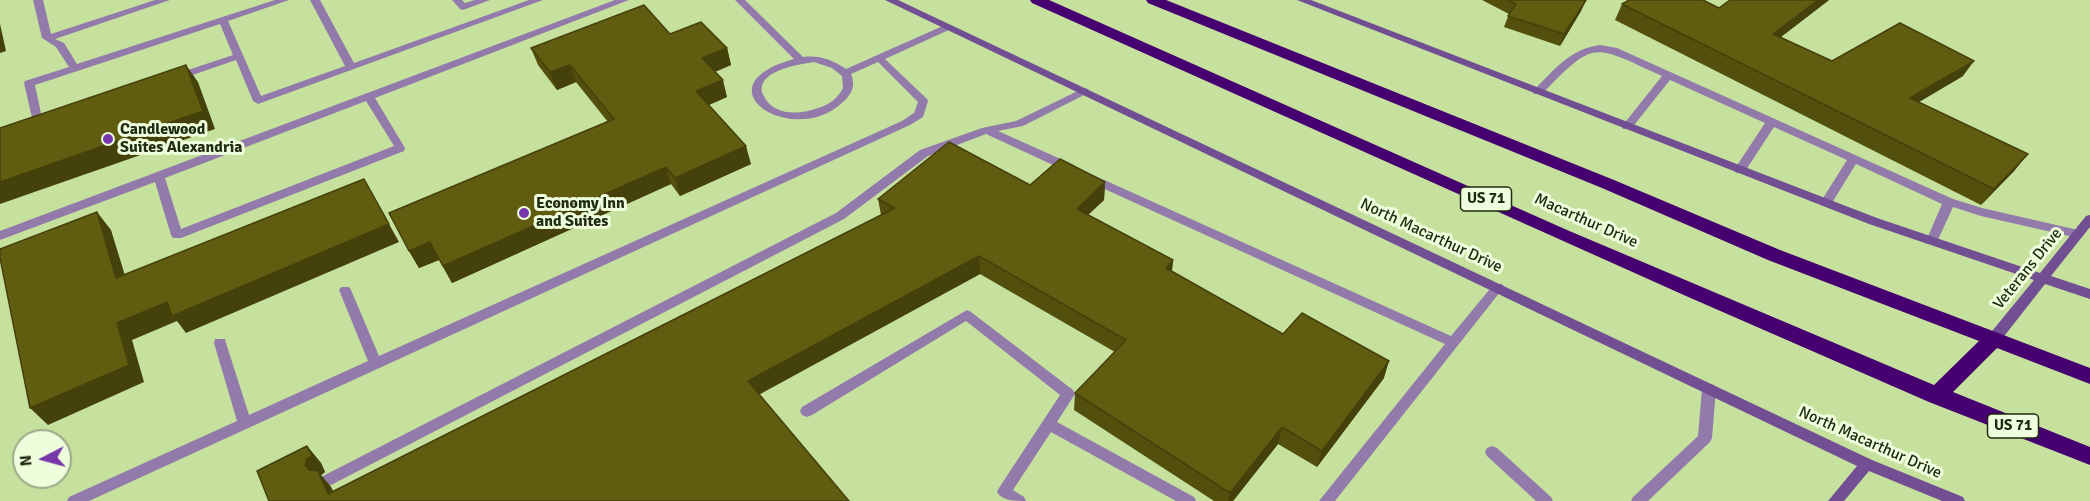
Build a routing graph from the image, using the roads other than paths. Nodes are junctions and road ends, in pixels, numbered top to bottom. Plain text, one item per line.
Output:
1 (38, 0) edge
2 (120, 0) edge
3 (165, 0) edge
4 (284, 0) edge
5 (315, 0) edge
6 (457, 0) edge
7 (485, 0) edge
8 (538, 0) edge
9 (624, 0) edge
10 (740, 0) edge
11 (890, 0) edge
12 (1037, 0) edge
13 (1154, 0) edge
14 (1302, 0) edge
15 (124, 13) junction
16 (224, 20) junction
17 (948, 27) junction
18 (47, 38) junction
19 (239, 56) junction
20 (879, 58) junction
21 (800, 60) junction
22 (351, 67) junction
23 (75, 68) junction
24 (845, 73) junction
25 (1668, 75) junction
26 (161, 82) edge
27 (1084, 91) junction
28 (1538, 92) junction
29 (369, 97) junction
30 (61, 115) edge
31 (1772, 122) junction
32 (1627, 127) junction
33 (986, 130) junction
34 (1854, 158) junction
35 (1740, 170) junction
36 (159, 176) junction
37 (1949, 202) junction
38 (1826, 203) junction
39 (2090, 219) edge
40 (2078, 234) junction
41 (0, 236) edge
42 (1932, 241) junction
43 (2041, 279) junction
44 (1498, 287) junction
45 (345, 290) dead end
46 (2090, 294) edge
47 (1993, 340) junction
48 (1453, 342) junction
49 (220, 343) dead end
50 (376, 364) junction
51 (2090, 376) edge
52 (1709, 388) junction
53 (1936, 396) junction
54 (807, 411) dead end
55 (245, 423) junction
56 (1048, 424) junction
57 (1492, 452) dead end
58 (2090, 456) edge
59 (1867, 464) junction
60 (328, 480) dead end
61 (74, 501) edge
62 (1019, 501) edge
63 (1189, 501) edge
64 (1326, 501) edge
65 (1546, 501) edge
66 (1638, 501) edge
67 (1835, 501) edge
68 (1958, 501) edge

1 - 18 lane
2 - 15 lane
3 - 15 lane
4 - 16 lane
5 - 22 lane
6 - 7 lane
8 - 22 lane
9 - 29 lane
10 - 21 lane
11 - 17 street, North Macarthur Drive
12 - 53 highway, Macarthur Drive / US 71
13 - 47 highway
14 - 28 street
15 - 18 lane
16 - 19 lane
16 - 23 lane
17 - 20 lane
17 - 27 street, North Macarthur Drive
18 - 23 lane
19 - 22 lane
19 - 26 lane
20 - 24 lane
20 - 50 lane
21 - 24 lane
21 - 24 lane
23 - 30 lane
25 - 28 lane
25 - 31 lane
25 - 32 lane
27 - 33 lane
27 - 44 street, North Macarthur Drive
28 - 32 street
29 - 36 lane
29 - 36 lane
31 - 34 lane
31 - 35 lane
32 - 35 street
33 - 48 lane
33 - 60 lane
34 - 37 lane
34 - 38 lane
35 - 38 street
36 - 41 lane
37 - 40 lane
37 - 42 lane
38 - 42 street
39 - 40 street, Veterans Drive
40 - 43 street, Veterans Drive
42 - 43 street
43 - 46 street
43 - 47 street, Veterans Drive
44 - 48 lane
44 - 52 street, North Macarthur Drive
45 - 50 lane
47 - 51 highway
47 - 53 highway
48 - 64 lane
49 - 55 lane
50 - 55 lane
52 - 59 street, North Macarthur Drive
52 - 66 lane
53 - 58 highway, Macarthur Drive / US 71
54 - 56 lane
55 - 61 lane
56 - 62 lane
56 - 63 lane
57 - 65 lane
59 - 67 street
59 - 68 street, North Macarthur Drive

